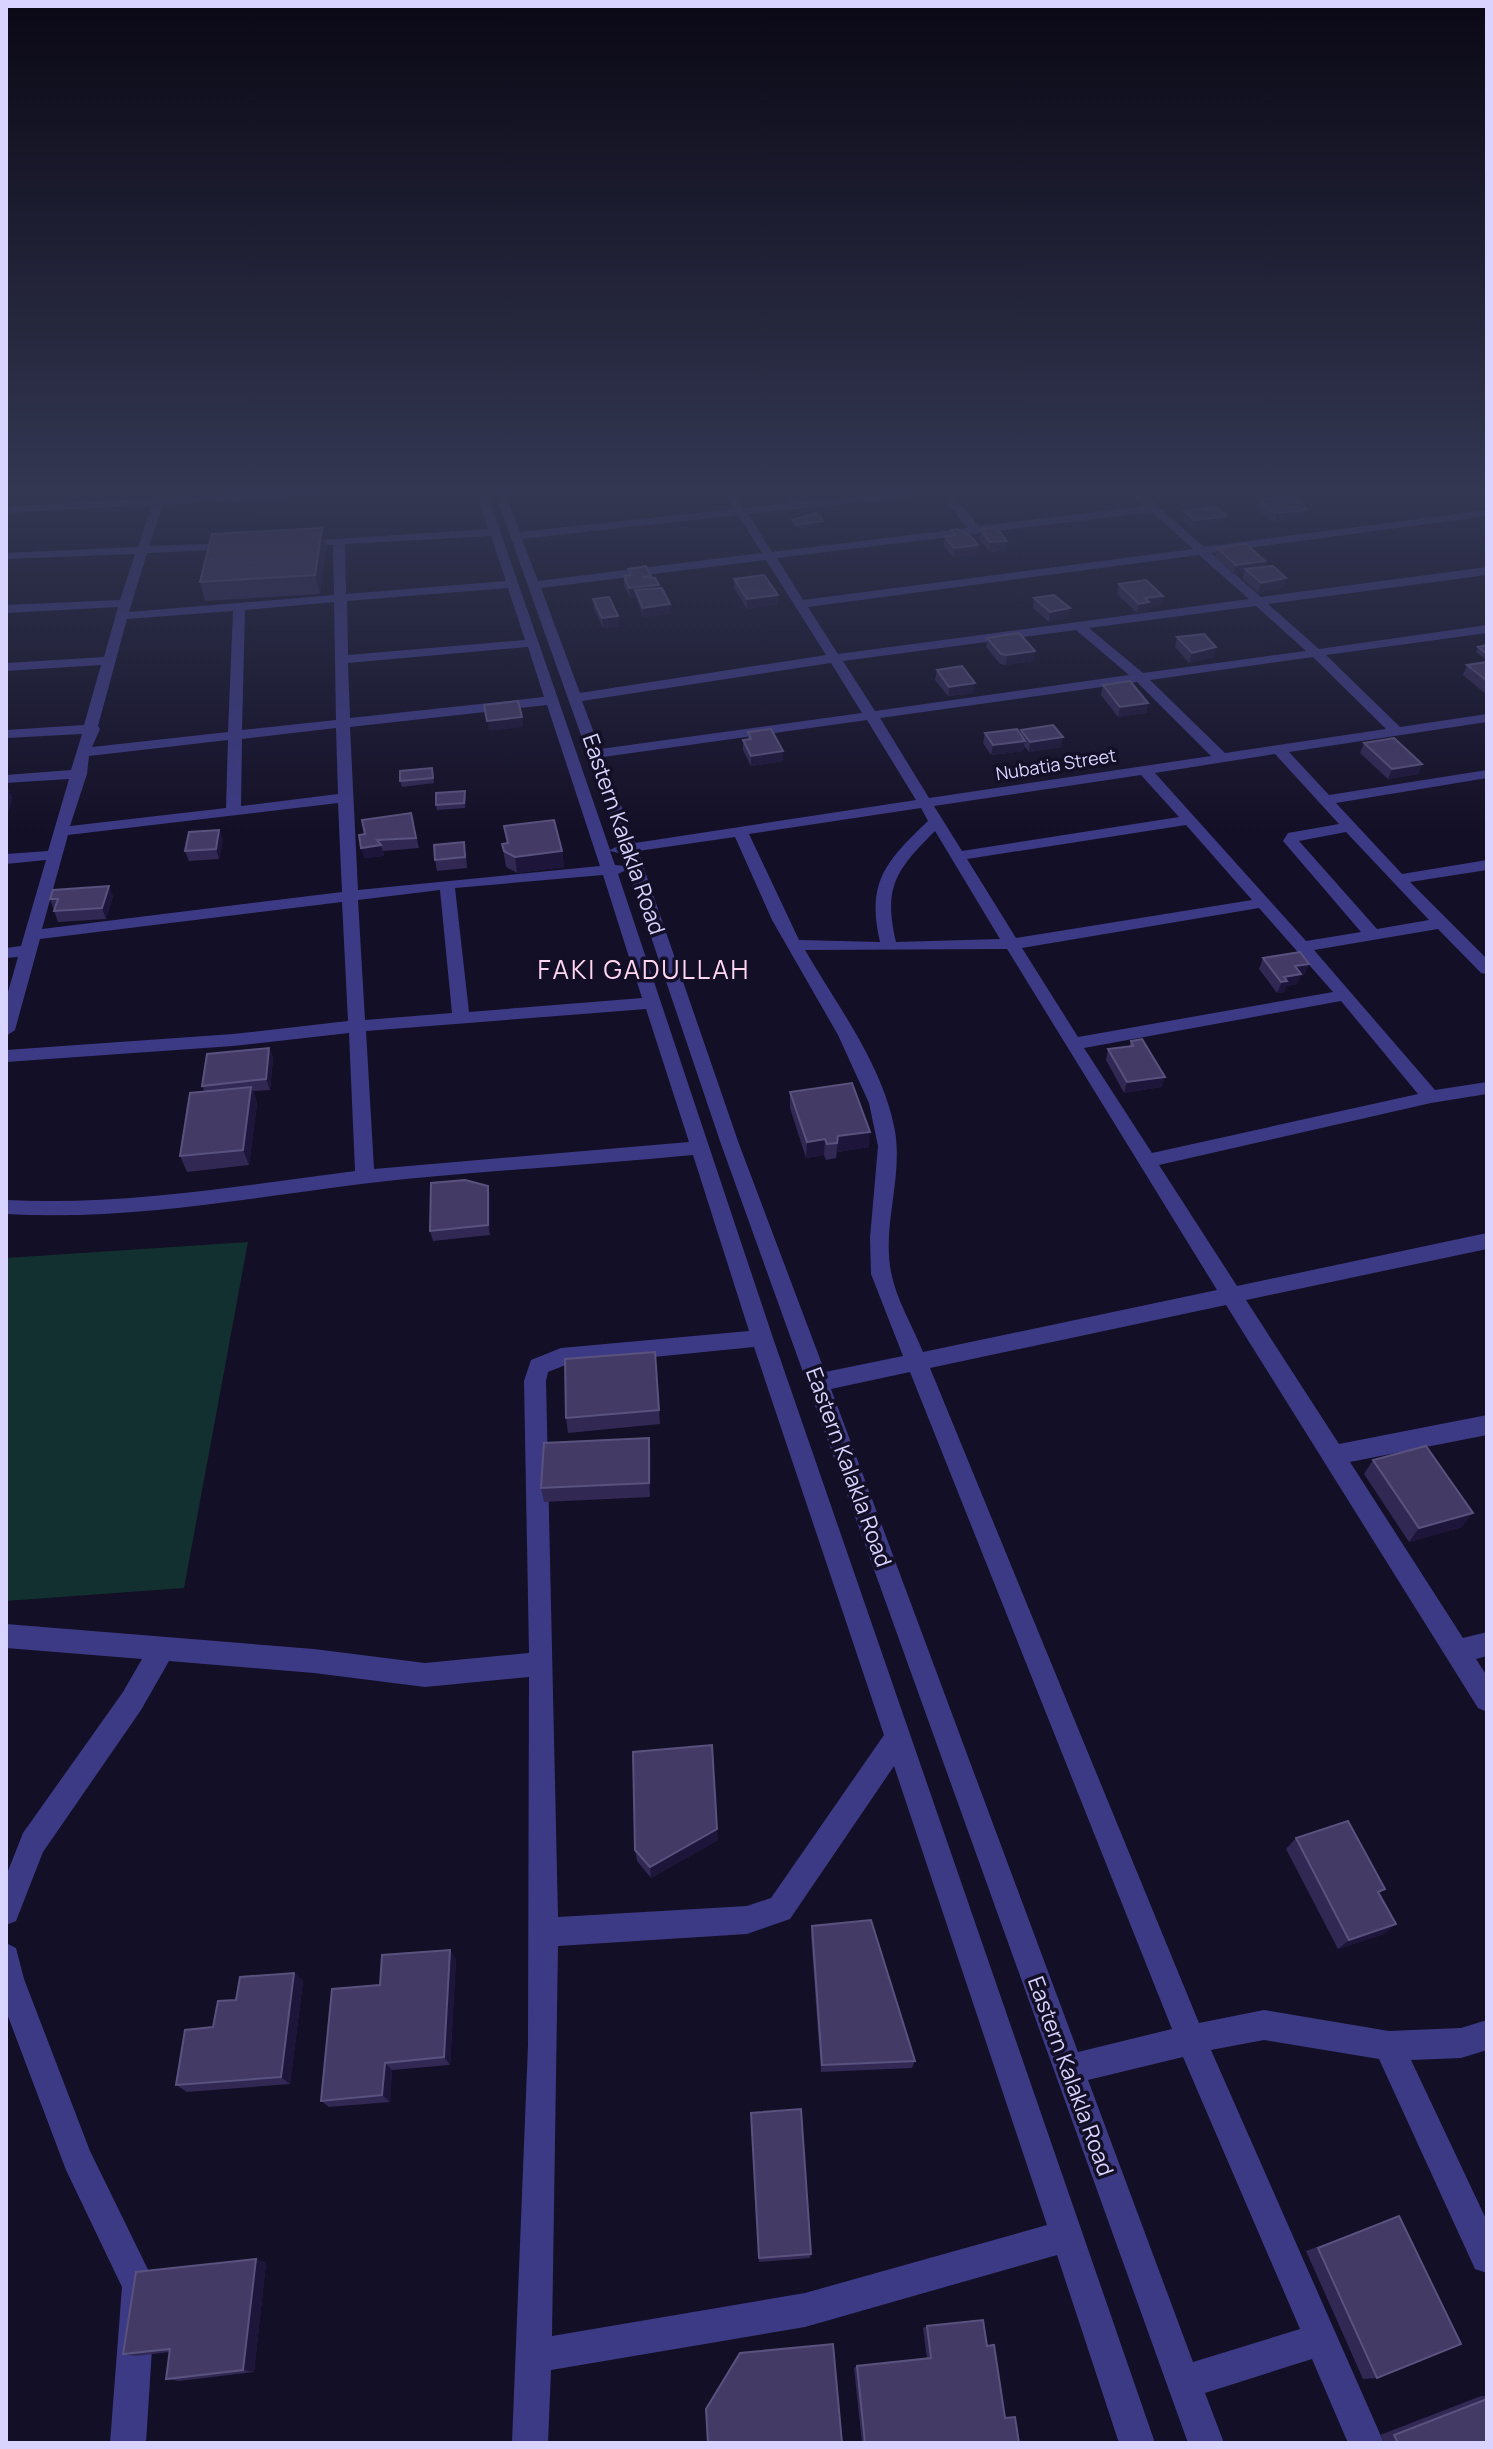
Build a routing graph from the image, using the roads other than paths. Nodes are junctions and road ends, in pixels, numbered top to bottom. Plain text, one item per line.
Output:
1 (126, 604) edge
2 (261, 604) edge
3 (341, 604) edge
4 (528, 604) edge
5 (532, 604) edge
6 (800, 604) edge
7 (1242, 604) edge
8 (1262, 604) edge
9 (239, 606) junction
10 (6, 609) edge
11 (124, 610) junction
12 (1079, 626) junction
13 (1487, 629) edge
14 (533, 643) junction
15 (1315, 652) junction
16 (835, 658) junction
17 (111, 660) junction
18 (341, 660) junction
19 (6, 667) edge
20 (1140, 678) junction
21 (564, 699) junction
22 (872, 717) junction
23 (1487, 718) edge
24 (344, 723) junction
25 (93, 729) junction
26 (1396, 731) junction
27 (6, 734) edge
28 (237, 735) junction
29 (1278, 749) junction
30 (86, 752) junction
31 (596, 754) junction
32 (1222, 758) junction
33 (1145, 770) junction
34 (80, 774) junction
35 (1487, 774) edge
36 (6, 779) edge
37 (345, 798) junction
38 (1325, 800) junction
39 (923, 803) junction
40 (233, 812) junction
41 (1188, 820) junction
42 (935, 823) junction
43 (1350, 827) junction
44 (64, 831) junction
45 (740, 831) junction
46 (55, 855) junction
47 (957, 856) junction
48 (633, 858) junction
49 (6, 859) edge
50 (606, 861) junction
51 (1481, 866) edge
52 (1398, 879) junction
53 (1487, 879) edge
54 (447, 884) junction
55 (350, 895) junction
56 (1263, 903) junction
57 (1441, 923) junction
58 (1373, 935) junction
59 (30, 943) junction
60 (1013, 944) junction
61 (793, 945) junction
62 (889, 947) junction
63 (1302, 947) junction
64 (6, 953) edge
65 (1485, 965) edge
66 (1345, 995) junction
67 (651, 1003) junction
68 (461, 1018) junction
69 (358, 1026) junction
70 (6, 1030) edge
71 (1073, 1044) junction
72 (6, 1056) edge
73 (1487, 1088) edge
74 (1431, 1097) junction
75 (698, 1148) junction
76 (1146, 1161) junction
77 (365, 1177) junction
78 (6, 1207) edge
79 (1487, 1241) edge
80 (1232, 1294) junction
81 (762, 1338) junction
82 (918, 1364) junction
83 (818, 1383) junction
84 (1487, 1425) edge
85 (1334, 1455) junction
86 (6, 1636) edge
87 (1487, 1644) edge
88 (162, 1649) junction
89 (1457, 1652) junction
90 (540, 1664) junction
91 (1487, 1699) edge
92 (898, 1737) junction
93 (6, 1911) edge
94 (544, 1932) junction
95 (6, 1958) edge
96 (1487, 2035) edge
97 (1191, 2039) junction
98 (1389, 2046) junction
99 (1069, 2070) junction
100 (1066, 2236) junction
101 (1487, 2257) edge
102 (1322, 2339) junction
103 (535, 2356) junction
104 (1184, 2382) junction
105 (128, 2443) edge
106 (530, 2443) edge
107 (1137, 2443) edge
108 (1206, 2443) edge
109 (1366, 2443) edge

1 - 11 street
2 - 9 street
3 - 18 street
4 - 14 street, Eastern Kalakla Road
5 - 21 street, Eastern Kalakla Road
6 - 16 street
7 - 12 street
8 - 15 street
9 - 11 street
9 - 28 street
10 - 11 street
11 - 17 street
12 - 16 street
12 - 20 street
13 - 15 street
14 - 18 street
14 - 21 street, Eastern Kalakla Road
15 - 20 street
15 - 26 street
16 - 21 street
16 - 22 street
17 - 19 street
17 - 25 street
18 - 24 street
20 - 22 street
20 - 32 street
21 - 24 street
21 - 31 street, Eastern Kalakla Road
21 - 50 street, Eastern Kalakla Road
22 - 31 street
22 - 39 street
23 - 26 street, Nubatia Street
24 - 28 street
24 - 37 street
25 - 27 street
25 - 30 street
26 - 29 street, Nubatia Street
28 - 30 street
28 - 40 street
29 - 32 street, Nubatia Street
29 - 38 street
30 - 34 street
31 - 48 street, Eastern Kalakla Road
32 - 33 street, Nubatia Street
33 - 39 street, Nubatia Street
33 - 41 street
34 - 36 street
34 - 44 street
35 - 38 street
37 - 40 street
37 - 55 street
38 - 43 street
39 - 42 street
39 - 45 street, Nubatia Street
40 - 44 street
41 - 47 street
41 - 56 street
42 - 47 street
42 - 62 street
43 - 52 street
43 - 58 street
44 - 46 street
45 - 48 street, Nubatia Street
45 - 61 street
46 - 49 street
46 - 59 street
47 - 60 street
48 - 50 street, Nubatia Street
48 - 83 street, Eastern Kalakla Road
50 - 54 street, Nubatia Street
50 - 67 street, Eastern Kalakla Road
51 - 52 street
51 - 53 street
52 - 57 street
54 - 55 street, Nubatia Street
54 - 68 street
55 - 59 street, Nubatia Street
55 - 69 street
56 - 60 street
56 - 63 street
57 - 58 street
57 - 65 street
58 - 63 street
59 - 64 street, Nubatia Street
59 - 70 street
60 - 62 street
60 - 71 street
61 - 62 street
61 - 82 street
63 - 66 street
66 - 71 street
66 - 74 street
67 - 68 street
67 - 75 street, Eastern Kalakla Road
68 - 69 street
69 - 72 street
69 - 77 street
71 - 76 street
73 - 74 street
74 - 76 street
75 - 77 street
75 - 81 street, Eastern Kalakla Road
76 - 80 street
77 - 78 street
79 - 80 street
80 - 82 street
80 - 85 street
81 - 90 street
81 - 92 street, Eastern Kalakla Road
82 - 83 street
82 - 97 street
83 - 99 street, Eastern Kalakla Road
84 - 85 street
85 - 89 street
86 - 88 street
87 - 89 street
88 - 90 street
88 - 93 street
89 - 91 street
90 - 94 street
92 - 94 street
92 - 100 street, Eastern Kalakla Road
94 - 103 street
95 - 105 street
96 - 98 street
97 - 98 street
97 - 99 street
97 - 102 street
98 - 101 street
99 - 104 street, Eastern Kalakla Road
100 - 103 street
100 - 107 street, Eastern Kalakla Road
102 - 104 street
102 - 109 street
103 - 106 street
104 - 108 street, Eastern Kalakla Road

